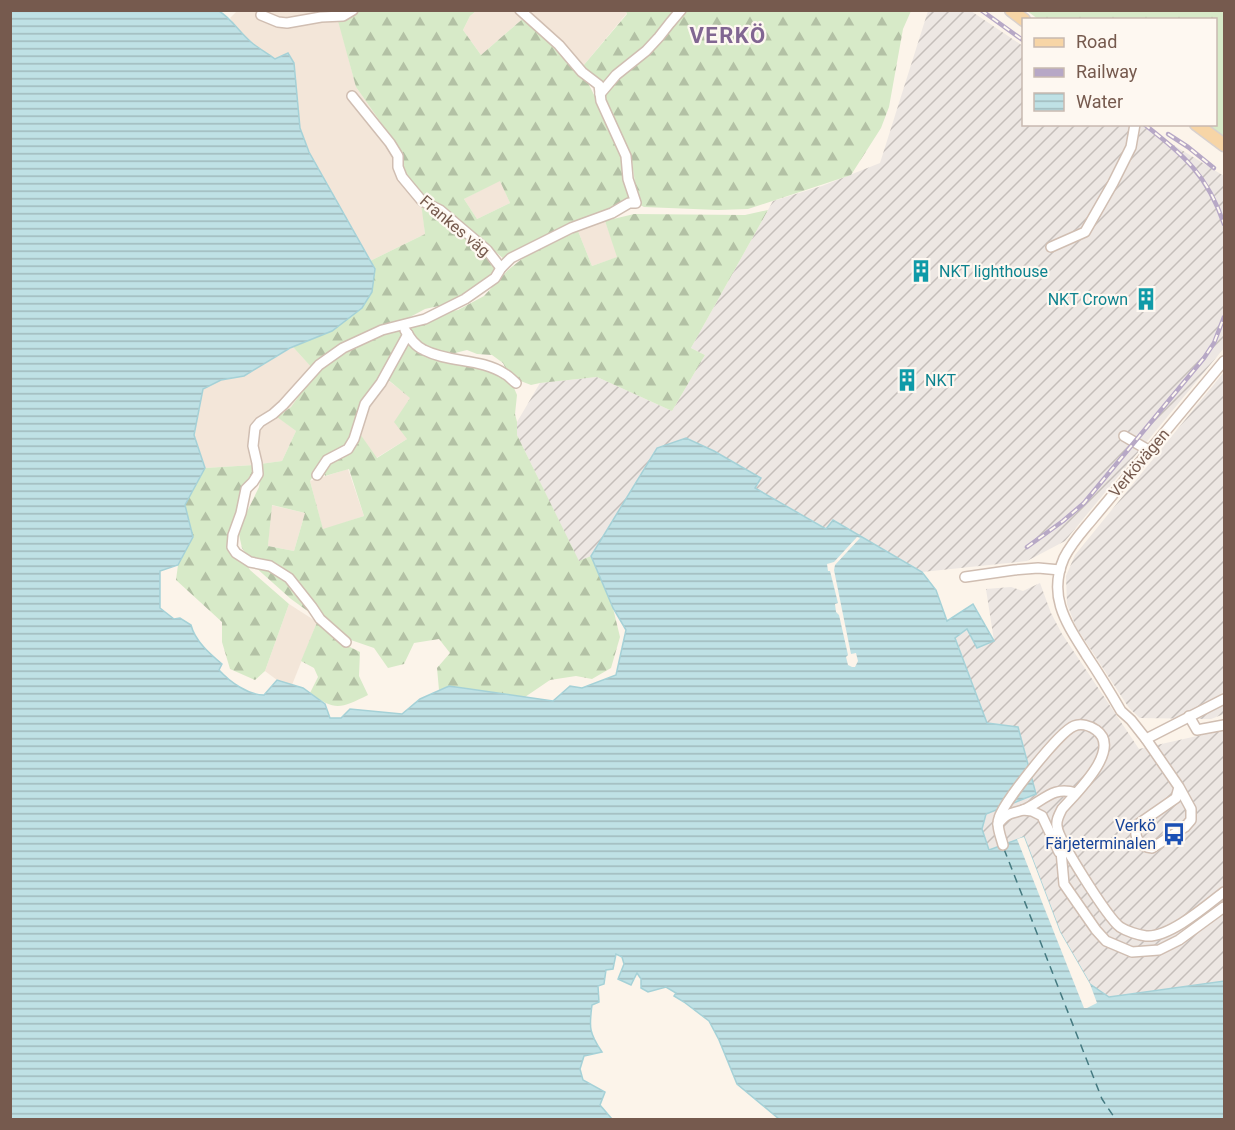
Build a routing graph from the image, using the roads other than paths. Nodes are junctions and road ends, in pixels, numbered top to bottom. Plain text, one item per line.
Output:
1 (352, 10) edge
2 (520, 10) edge
3 (681, 10) edge
4 (261, 15) dead end
5 (600, 94) junction
6 (352, 96) dead end
7 (1136, 126) edge
8 (1199, 126) edge
9 (1224, 145) edge
10 (1051, 247) dead end
11 (501, 268) junction
12 (402, 326) junction
13 (408, 334) junction
14 (1224, 362) edge
15 (516, 383) dead end
16 (1124, 436) dead end
17 (1150, 451) junction
18 (318, 475) dead end
19 (1060, 570) junction
20 (965, 578) dead end
21 (345, 642) dead end
22 (1224, 699) edge
23 (1189, 716) junction
24 (1224, 725) edge
25 (1146, 740) junction
26 (1179, 787) junction
27 (1076, 793) junction
28 (1023, 810) junction
29 (998, 825) junction
30 (1060, 837) junction
31 (1003, 845) dead end
32 (1062, 858) junction
33 (1224, 892) edge
34 (1224, 907) edge

1 - 4 street
2 - 5 street
3 - 5 street
5 - 11 street
6 - 11 street, Frankes väg
7 - 10 street
8 - 9 main road
11 - 12 street
12 - 13 street
12 - 21 street
13 - 15 street
13 - 18 street
14 - 17 street, Verkövägen
16 - 17 street
17 - 19 street, Verkövägen
19 - 20 street
19 - 25 street, Verkövägen
22 - 23 street
23 - 24 street
23 - 25 street
25 - 26 street, Verkövägen
26 - 26 street, Verkövägen
27 - 28 street
27 - 29 street
27 - 30 street
28 - 29 street
28 - 32 street
29 - 31 street
30 - 32 street
30 - 33 street
32 - 34 street

